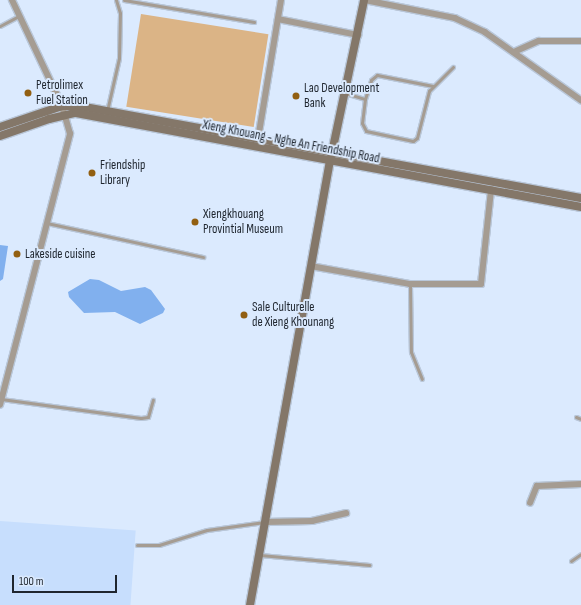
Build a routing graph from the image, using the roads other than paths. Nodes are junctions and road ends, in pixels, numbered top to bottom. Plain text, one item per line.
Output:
1 (12, 0) edge
2 (116, 0) edge
3 (124, 0) edge
4 (281, 0) edge
5 (365, 0) edge
6 (20, 16) junction
7 (278, 20) junction
8 (254, 22) dead end
9 (0, 26) edge
10 (358, 35) junction
11 (581, 41) edge
12 (514, 52) junction
13 (453, 67) dead end
14 (433, 86) junction
15 (345, 93) junction
16 (365, 99) junction
17 (581, 100) edge
18 (62, 106) junction
19 (107, 111) junction
20 (65, 114) junction
21 (0, 127) edge
22 (0, 136) edge
23 (258, 139) junction
24 (332, 153) junction
25 (330, 162) junction
26 (491, 190) junction
27 (581, 198) edge
28 (581, 206) edge
29 (47, 223) junction
30 (203, 257) dead end
31 (311, 266) junction
32 (410, 284) junction
33 (422, 379) dead end
34 (153, 400) dead end
35 (1, 402) edge
36 (576, 416) dead end
37 (581, 419) edge
38 (581, 484) edge
39 (530, 503) dead end
40 (346, 513) dead end
41 (264, 522) junction
42 (137, 545) dead end
43 (581, 554) edge
44 (259, 555) junction
45 (571, 561) dead end
46 (370, 565) dead end
47 (250, 605) edge

1 - 6 street
2 - 19 lane
3 - 8 lane
4 - 7 street
5 - 10 street
5 - 12 street
6 - 9 lane
6 - 18 street
7 - 10 street
7 - 23 street
10 - 15 street
11 - 12 street
12 - 17 street
13 - 14 lane
14 - 16 lane
14 - 16 lane
15 - 16 lane
15 - 24 street
18 - 19 street, Xieng Khouang - Nghe An Friendship Road
18 - 20 street
18 - 21 street, Xieng Khouang - Nghe An Friendship Road
19 - 23 street, Xieng Khouang - Nghe An Friendship Road
20 - 22 street, Xieng Khouang - Nghe An Friendship Road
20 - 25 street, Xieng Khouang - Nghe An Friendship Road
20 - 29 street
23 - 24 street, Xieng Khouang - Nghe An Friendship Road
24 - 25 street
24 - 27 street, Xieng Khouang - Nghe An Friendship Road
25 - 26 street, Xieng Khouang - Nghe An Friendship Road
25 - 31 street
26 - 28 street, Xieng Khouang - Nghe An Friendship Road
26 - 32 street
29 - 30 lane
29 - 35 street
31 - 32 street
31 - 41 street
32 - 33 lane
34 - 35 lane
36 - 37 lane
38 - 39 street
40 - 41 street
41 - 42 lane
41 - 44 street
43 - 45 lane
44 - 46 lane
44 - 47 street

